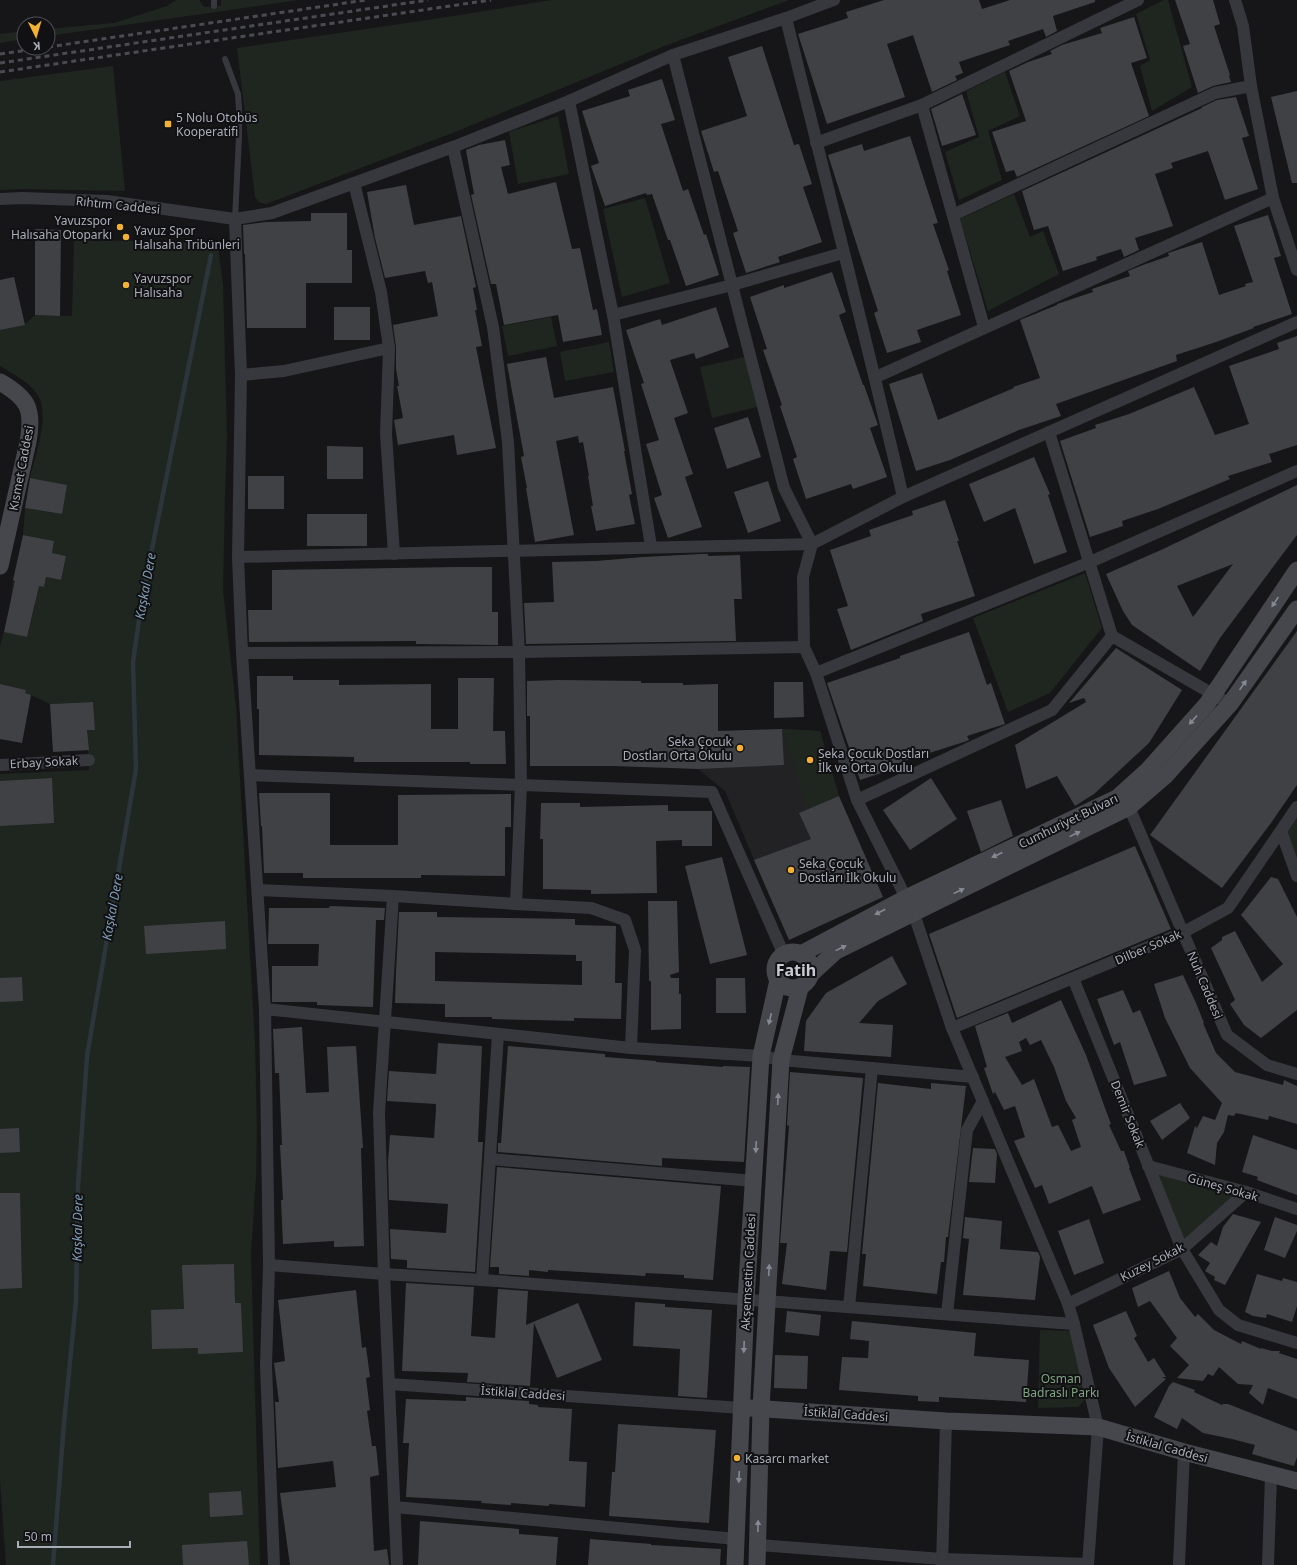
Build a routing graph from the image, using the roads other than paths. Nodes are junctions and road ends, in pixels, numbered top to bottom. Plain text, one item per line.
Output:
1 (834, 0) edge
2 (1138, 0) edge
3 (1235, 0) edge
4 (786, 18) junction
5 (673, 55) junction
6 (225, 59) dead end
7 (1251, 86) junction
8 (569, 101) junction
9 (922, 104) junction
10 (816, 143) junction
11 (453, 147) junction
12 (354, 183) junction
13 (0, 198) edge
14 (1273, 198) junction
15 (953, 215) junction
16 (235, 219) junction
17 (843, 254) junction
18 (1297, 270) edge
19 (732, 285) junction
20 (613, 315) junction
21 (1297, 322) edge
22 (984, 327) junction
23 (389, 348) junction
24 (241, 374) junction
25 (876, 376) junction
26 (0, 382) edge
27 (1049, 432) junction
28 (1297, 471) edge
29 (903, 497) junction
30 (3, 536) edge
31 (812, 544) junction
32 (651, 546) junction
33 (513, 550) junction
34 (394, 554) junction
35 (238, 558) junction
36 (1090, 562) junction
37 (0, 566) edge
38 (1297, 570) edge
39 (1297, 609) edge
40 (1112, 636) junction
41 (804, 647) junction
42 (242, 652) junction
43 (519, 652) junction
44 (816, 673) junction
45 (1213, 695) junction
46 (1230, 704) junction
47 (89, 760) dead end
48 (0, 765) edge
49 (250, 775) junction
50 (521, 784) junction
51 (857, 800) junction
52 (1123, 803) junction
53 (1297, 807) edge
54 (1281, 831) junction
55 (1297, 876) edge
56 (258, 890) junction
57 (393, 896) junction
58 (906, 898) junction
59 (516, 904) junction
60 (914, 914) junction
61 (1182, 933) junction
62 (784, 954) junction
63 (801, 954) junction
64 (812, 973) junction
65 (1073, 978) junction
66 (778, 980) junction
67 (800, 988) junction
68 (265, 1009) junction
69 (384, 1023) junction
70 (952, 1028) junction
71 (498, 1034) junction
72 (631, 1048) junction
73 (761, 1056) junction
74 (781, 1060) junction
75 (872, 1068) junction
76 (1297, 1074) edge
77 (973, 1077) junction
78 (983, 1101) junction
79 (490, 1159) junction
80 (1148, 1166) junction
81 (754, 1181) junction
82 (1246, 1192) junction
83 (1297, 1209) edge
84 (1182, 1250) junction
85 (269, 1265) junction
86 (384, 1274) junction
87 (482, 1280) junction
88 (746, 1300) junction
89 (767, 1301) junction
90 (1068, 1304) junction
91 (849, 1307) junction
92 (947, 1314) junction
93 (1074, 1324) junction
94 (1297, 1343) edge
95 (389, 1384) junction
96 (742, 1408) junction
97 (761, 1408) junction
98 (946, 1421) junction
99 (1098, 1428) junction
100 (1184, 1452) junction
101 (1271, 1475) junction
102 (1297, 1482) edge
103 (395, 1508) junction
104 (736, 1539) junction
105 (758, 1545) junction
106 (942, 1562) edge
107 (1088, 1564) edge
108 (274, 1565) edge
109 (397, 1565) edge
110 (735, 1565) edge
111 (757, 1565) edge
112 (1179, 1565) edge
113 (1268, 1565) edge

1 - 4 street, Rıhtım Caddesi
2 - 9 street
3 - 7 street
4 - 5 street, Rıhtım Caddesi
4 - 10 street
5 - 8 street, Rıhtım Caddesi
5 - 19 street
6 - 16 lane
7 - 14 street
7 - 15 street
8 - 11 street, Rıhtım Caddesi
8 - 20 street
9 - 10 street
9 - 15 street
10 - 17 street
11 - 12 street, Rıhtım Caddesi
11 - 33 street
12 - 16 street, Rıhtım Caddesi
12 - 23 street
13 - 16 street, Rıhtım Caddesi
14 - 18 street
14 - 22 street
15 - 22 street
16 - 24 street
17 - 19 street
17 - 25 street
19 - 20 street
19 - 31 street
20 - 32 street
21 - 27 street
22 - 25 street
23 - 24 street
23 - 34 street
24 - 35 street
25 - 29 street
26 - 30 main road, Kısmet Caddesi
27 - 29 street
27 - 36 street
28 - 36 street
29 - 31 street
30 - 37 main road, Kısmet Caddesi
31 - 32 street
31 - 41 street
32 - 33 street
33 - 34 street
33 - 43 street
34 - 35 street
35 - 42 street
36 - 40 street
36 - 44 street
38 -> 45 main road, Cumhuriyet Bulvarı
46 -> 39 main road, Cumhuriyet Bulvarı
40 - 45 street
40 - 51 street
41 - 43 street
41 - 44 street
42 - 43 street
42 - 49 street
43 - 50 street
44 - 51 street
45 - 46 street
45 -> 52 main road, Cumhuriyet Bulvarı
46 - 52 main road, Cumhuriyet Bulvarı
47 - 48 street, Erbay Sokak
49 - 50 street
49 - 56 street
50 - 59 street
50 - 62 street
51 - 58 street
52 -> 58 main road, Cumhuriyet Bulvarı
60 -> 52 main road, Cumhuriyet Bulvarı
52 - 61 street, Nuh Caddesi
53 - 54 street, Dilber Sokak
54 - 55 street
54 - 61 street, Dilber Sokak
56 - 57 street
56 - 68 street
57 - 59 street
57 - 69 street
58 - 60 street
58 -> 63 main road, Cumhuriyet Bulvarı
59 - 72 street
64 -> 60 main road, Cumhuriyet Bulvarı
60 - 70 street
61 - 65 street, Dilber Sokak
61 - 76 street, Nuh Caddesi
62 - 63 main road
62 - 66 main road
63 - 64 main road
64 - 67 main road
65 - 70 street, Dilber Sokak
65 - 80 street, Demir Sokak
66 - 67 main road
66 -> 73 main road, Akşemsettin Caddesi
67 - 74 main road, Akşemsettin Caddesi
68 - 69 street
68 - 85 street
69 - 71 street
69 - 86 street
70 - 77 street
71 - 72 street
71 - 79 street
72 - 73 street
73 - 74 street
73 -> 81 main road, Akşemsettin Caddesi
74 - 75 street
89 -> 74 main road, Akşemsettin Caddesi
75 - 77 street
75 - 91 street
77 - 78 street
78 - 90 street
78 - 92 street
79 - 81 street
79 - 87 street
80 - 82 street, Güneş Sokak
80 - 84 street, Demir Sokak
81 - 88 main road, Akşemsettin Caddesi
82 - 83 street, Güneş Sokak
82 - 84 street, Kuzey Sokak
84 - 90 street, Kuzey Sokak
84 - 94 street, Demir Sokak
85 - 86 street
85 - 108 street
86 - 87 street
86 - 95 street
87 - 88 street
88 - 89 street
88 -> 96 main road, Akşemsettin Caddesi
89 - 91 street
89 - 97 main road, Akşemsettin Caddesi
90 - 93 street
91 - 92 street
92 - 93 street
93 - 99 street
95 - 96 street, İstiklal Caddesi
95 - 103 street
96 - 97 main road, İstiklal Caddesi
96 -> 104 main road, Akşemsettin Caddesi
97 - 98 main road, İstiklal Caddesi
105 -> 97 main road, Akşemsettin Caddesi
98 - 99 main road, İstiklal Caddesi
98 - 106 street
99 - 100 main road, İstiklal Caddesi
99 - 107 street
100 - 101 main road, İstiklal Caddesi
100 - 112 street
101 - 102 main road, İstiklal Caddesi
101 - 113 street
103 - 104 street
103 - 109 street
104 - 110 main road, Akşemsettin Caddesi
105 - 106 street
105 - 111 main road, Akşemsettin Caddesi
106 - 107 street

